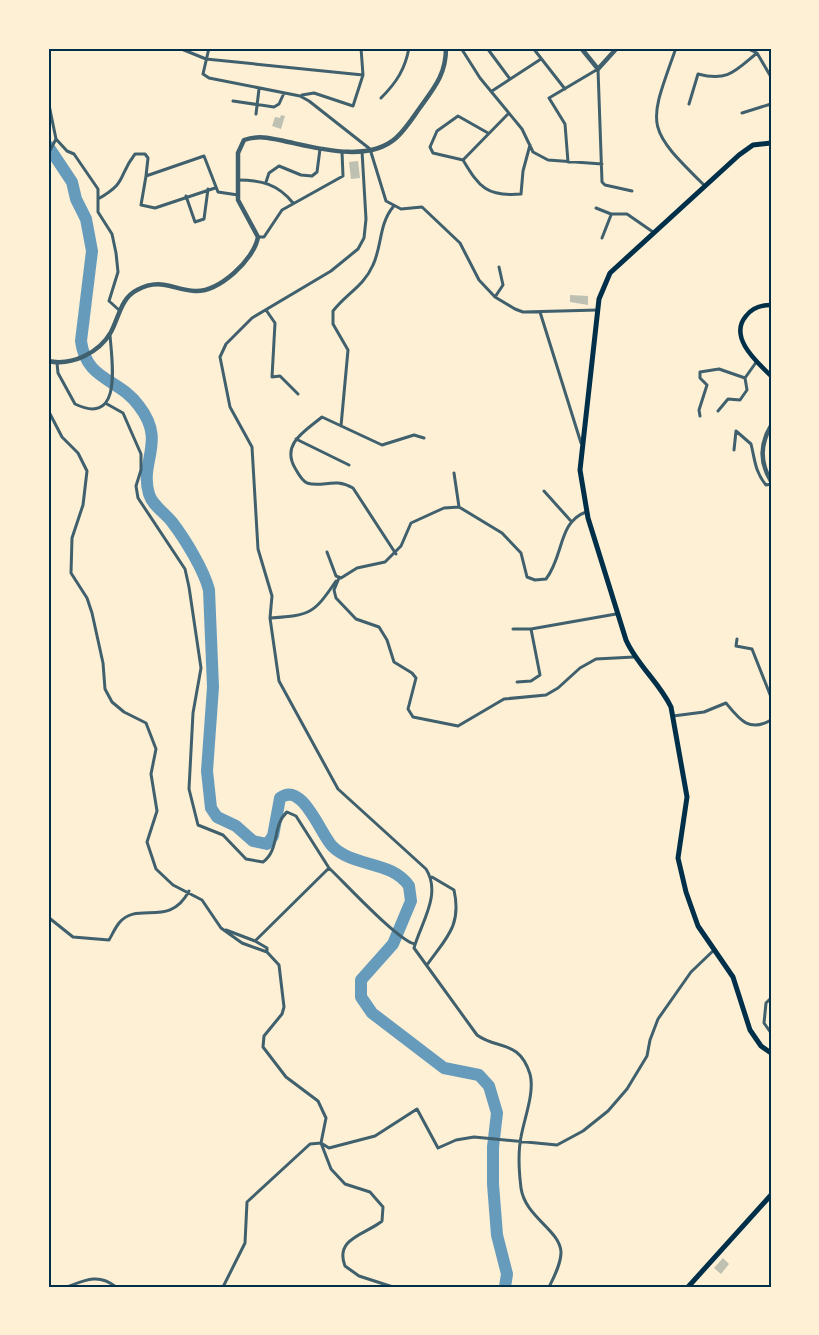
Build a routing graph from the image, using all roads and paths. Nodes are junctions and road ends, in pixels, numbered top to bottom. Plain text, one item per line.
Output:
1 (179, 48) edge
2 (209, 48) edge
3 (361, 48) edge
4 (410, 48) edge
5 (446, 48) edge
6 (462, 48) edge
7 (487, 48) edge
8 (533, 48) edge
9 (581, 48) edge
10 (617, 48) edge
11 (676, 48) edge
12 (746, 48) edge
13 (757, 53) junction
14 (206, 59) junction
15 (541, 59) junction
16 (598, 69) junction
17 (363, 75) junction
18 (771, 77) edge
19 (510, 79) junction
20 (259, 88) junction
21 (565, 88) junction
22 (492, 91) junction
23 (284, 93) junction
24 (300, 96) junction
25 (381, 98) dead end
26 (48, 100) edge
27 (233, 101) dead end
28 (689, 104) dead end
29 (771, 104) edge
30 (257, 105) junction
31 (509, 113) junction
32 (742, 113) dead end
33 (256, 114) dead end
34 (489, 133) junction
35 (55, 141) junction
36 (771, 143) edge
37 (530, 145) junction
38 (320, 149) junction
39 (370, 149) junction
40 (362, 150) junction
41 (342, 152) junction
42 (48, 154) edge
43 (463, 160) junction
44 (568, 162) junction
45 (602, 164) junction
46 (146, 176) junction
47 (238, 180) junction
48 (266, 182) junction
49 (705, 186) junction
50 (215, 188) junction
51 (208, 189) junction
52 (633, 190) dead end
53 (238, 195) junction
54 (186, 196) junction
55 (98, 200) junction
56 (293, 203) junction
57 (393, 207) junction
58 (596, 208) dead end
59 (611, 214) junction
60 (655, 233) junction
61 (258, 237) junction
62 (602, 238) dead end
63 (499, 267) dead end
64 (495, 297) junction
65 (771, 305) edge
66 (119, 310) junction
67 (266, 310) junction
68 (598, 310) junction
69 (540, 311) junction
70 (110, 333) junction
71 (48, 361) edge
72 (757, 361) junction
73 (57, 363) junction
74 (771, 376) edge
75 (745, 378) junction
76 (298, 394) dead end
77 (107, 404) junction
78 (48, 410) edge
79 (717, 411) dead end
80 (700, 416) dead end
81 (340, 426) junction
82 (771, 426) edge
83 (424, 438) dead end
84 (296, 439) junction
85 (582, 444) junction
86 (734, 450) dead end
87 (349, 465) dead end
88 (769, 472) edge
89 (454, 473) dead end
90 (771, 483) edge
91 (544, 491) dead end
92 (459, 507) junction
93 (586, 512) junction
94 (570, 520) junction
95 (327, 552) dead end
96 (396, 554) junction
97 (339, 578) junction
98 (616, 614) junction
99 (270, 618) junction
100 (513, 629) dead end
101 (531, 629) junction
102 (737, 639) dead end
103 (634, 657) junction
104 (517, 682) dead end
105 (771, 697) edge
106 (673, 716) junction
107 (771, 720) edge
108 (329, 868) junction
109 (431, 877) junction
110 (189, 891) junction
111 (48, 917) edge
112 (221, 928) junction
113 (255, 941) junction
114 (415, 944) junction
115 (714, 950) junction
116 (267, 952) junction
117 (427, 965) junction
118 (771, 998) edge
119 (771, 1032) edge
120 (771, 1053) edge
121 (520, 1141) junction
122 (321, 1143) junction
123 (771, 1195) edge
124 (67, 1287) edge
125 (116, 1287) edge
126 (223, 1287) edge
127 (393, 1287) edge
128 (549, 1287) edge
129 (688, 1287) edge

1 - 14 street
2 - 14 street
3 - 17 street
4 - 25 street
5 - 39 street
6 - 22 street
7 - 19 street
8 - 15 street
9 - 16 street
10 - 16 street
11 - 49 street
12 - 13 street
13 - 18 street
13 - 28 street
14 - 17 street
14 - 20 street
15 - 19 street
15 - 21 street
16 - 21 street
16 - 45 street
17 - 24 street
19 - 22 street
20 - 23 street
20 - 30 street
21 - 44 street
22 - 31 street
23 - 24 street
23 - 30 street
24 - 39 street
26 - 35 street
27 - 30 street
29 - 32 street
30 - 33 street
31 - 34 street
31 - 37 street
34 - 43 street
34 - 43 street
35 - 42 street
35 - 55 street
36 - 49 main road
37 - 43 street
37 - 44 street
38 - 41 street
38 - 47 street
38 - 48 street
39 - 40 street
39 - 57 street
40 - 41 street
40 - 67 street
41 - 56 street
44 - 45 street
45 - 52 street
46 - 50 street
46 - 54 street
46 - 55 street
47 - 48 street
47 - 53 street
48 - 56 street
49 - 60 main road
50 - 51 street
50 - 53 street
51 - 54 street
51 - 54 street
53 - 61 street
55 - 66 street
56 - 61 street
57 - 64 street
57 - 81 street
58 - 59 street
59 - 60 street
59 - 62 street
60 - 68 main road
61 - 66 street
63 - 64 street
64 - 69 street
65 - 72 main road
66 - 70 street
67 - 76 street
67 - 99 street
68 - 69 street
68 - 85 main road
69 - 85 street
70 - 73 street
70 - 77 street
71 - 73 street
72 - 74 main road
72 - 75 street
73 - 77 street
75 - 79 street
75 - 80 street
77 - 108 street
78 - 110 street
81 - 83 street
81 - 84 street
82 - 88 street
84 - 87 street
84 - 96 street
85 - 93 main road
86 - 90 street
88 - 90 street
89 - 92 street
91 - 94 street
92 - 94 street
92 - 96 street
93 - 94 street
93 - 98 main road
95 - 97 street
96 - 97 street
97 - 99 street
97 - 103 street
98 - 101 street
98 - 103 main road
99 - 109 street
100 - 101 street
101 - 104 street
102 - 105 street
103 - 106 main road
106 - 107 street
106 - 115 main road
108 - 113 street
108 - 114 street
109 - 114 street
109 - 117 street
110 - 111 street
110 - 112 street
112 - 113 street
112 - 116 street
113 - 116 street
114 - 117 street
115 - 120 main road
115 - 121 street
116 - 122 street
117 - 121 street
118 - 119 street
121 - 122 street
121 - 128 street
122 - 126 street
122 - 127 street
123 - 129 main road
124 - 125 street

